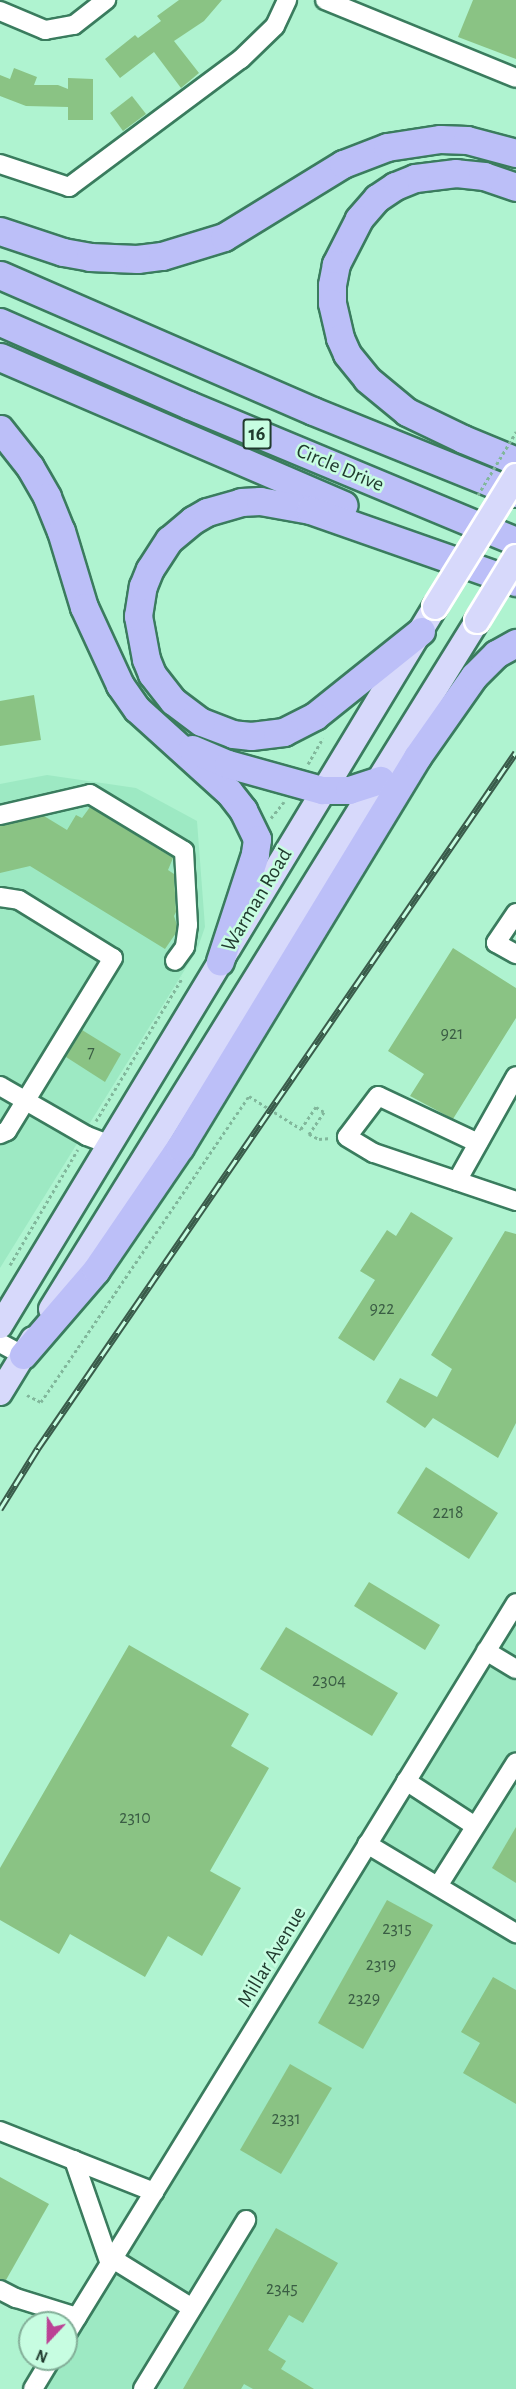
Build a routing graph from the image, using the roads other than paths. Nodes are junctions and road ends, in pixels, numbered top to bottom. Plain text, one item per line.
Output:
1 (106, 0) edge
2 (287, 0) edge
3 (325, 0) edge
4 (0, 11) edge
5 (516, 78) edge
6 (516, 153) edge
7 (0, 164) edge
8 (516, 187) edge
9 (0, 231) edge
10 (0, 275) edge
11 (0, 322) edge
12 (0, 357) edge
13 (0, 429) edge
14 (516, 461) edge
15 (516, 476) edge
16 (516, 493) edge
17 (516, 541) edge
18 (516, 557) edge
19 (516, 573) edge
20 (516, 582) edge
21 (421, 631) junction
22 (516, 643) edge
23 (158, 728) junction
24 (380, 780) junction
25 (322, 790) junction
26 (0, 815) edge
27 (0, 897) edge
28 (516, 913) edge
29 (516, 954) edge
30 (220, 961) junction
31 (180, 968) road end
32 (516, 1076) edge
33 (0, 1086) edge
34 (25, 1101) junction
35 (0, 1134) edge
36 (97, 1140) junction
37 (478, 1143) junction
38 (457, 1181) junction
39 (516, 1201) edge
40 (0, 1326) edge
41 (12, 1349) edge
42 (0, 1393) edge
43 (516, 1603) edge
44 (486, 1651) junction
45 (516, 1669) edge
46 (516, 1762) edge
47 (406, 1781) junction
48 (475, 1826) junction
49 (367, 1844) junction
50 (438, 1886) junction
51 (516, 1933) edge
52 (0, 2131) edge
53 (74, 2160) junction
54 (154, 2192) junction
55 (246, 2220) dead end
56 (111, 2262) junction
57 (0, 2290) edge
58 (192, 2308) junction
59 (58, 2311) edge
60 (78, 2315) edge
61 (44, 2371) edge
62 (33, 2389) edge
63 (143, 2389) edge

1 - 4 street
2 - 7 street
3 - 5 street
6 - 9 highway
8 - 14 highway
10 - 16 highway, Circle Drive / 16
11 - 17 highway, Circle Drive / 16
12 - 19 highway
13 - 23 highway
15 - 21 main road, Warman Road, bridge
18 - 24 main road, Warman Road, bridge
20 - 21 highway
21 - 25 main road, Warman Road
22 - 41 highway
23 - 25 highway
23 - 30 highway
24 - 25 highway
24 - 41 main road, Warman Road
25 - 30 main road, Warman Road
26 - 31 street
27 - 34 street
28 - 29 street
30 - 36 main road, Warman Road
32 - 37 street
33 - 34 street
34 - 35 street
34 - 36 street
36 - 40 main road, Warman Road
37 - 38 street
37 - 38 street
38 - 39 street
41 - 42 main road, Warman Road
43 - 44 street, Millar Avenue
44 - 45 street
44 - 47 street, Millar Avenue
46 - 48 street
47 - 48 street
47 - 49 street, Millar Avenue
48 - 50 street
49 - 50 street
49 - 54 street, Millar Avenue
50 - 51 street
52 - 53 street
53 - 54 street
53 - 56 street
54 - 56 street, Millar Avenue
55 - 58 street
56 - 58 street
56 - 60 street, Millar Avenue
57 - 59 street
58 - 63 street
61 - 62 street

